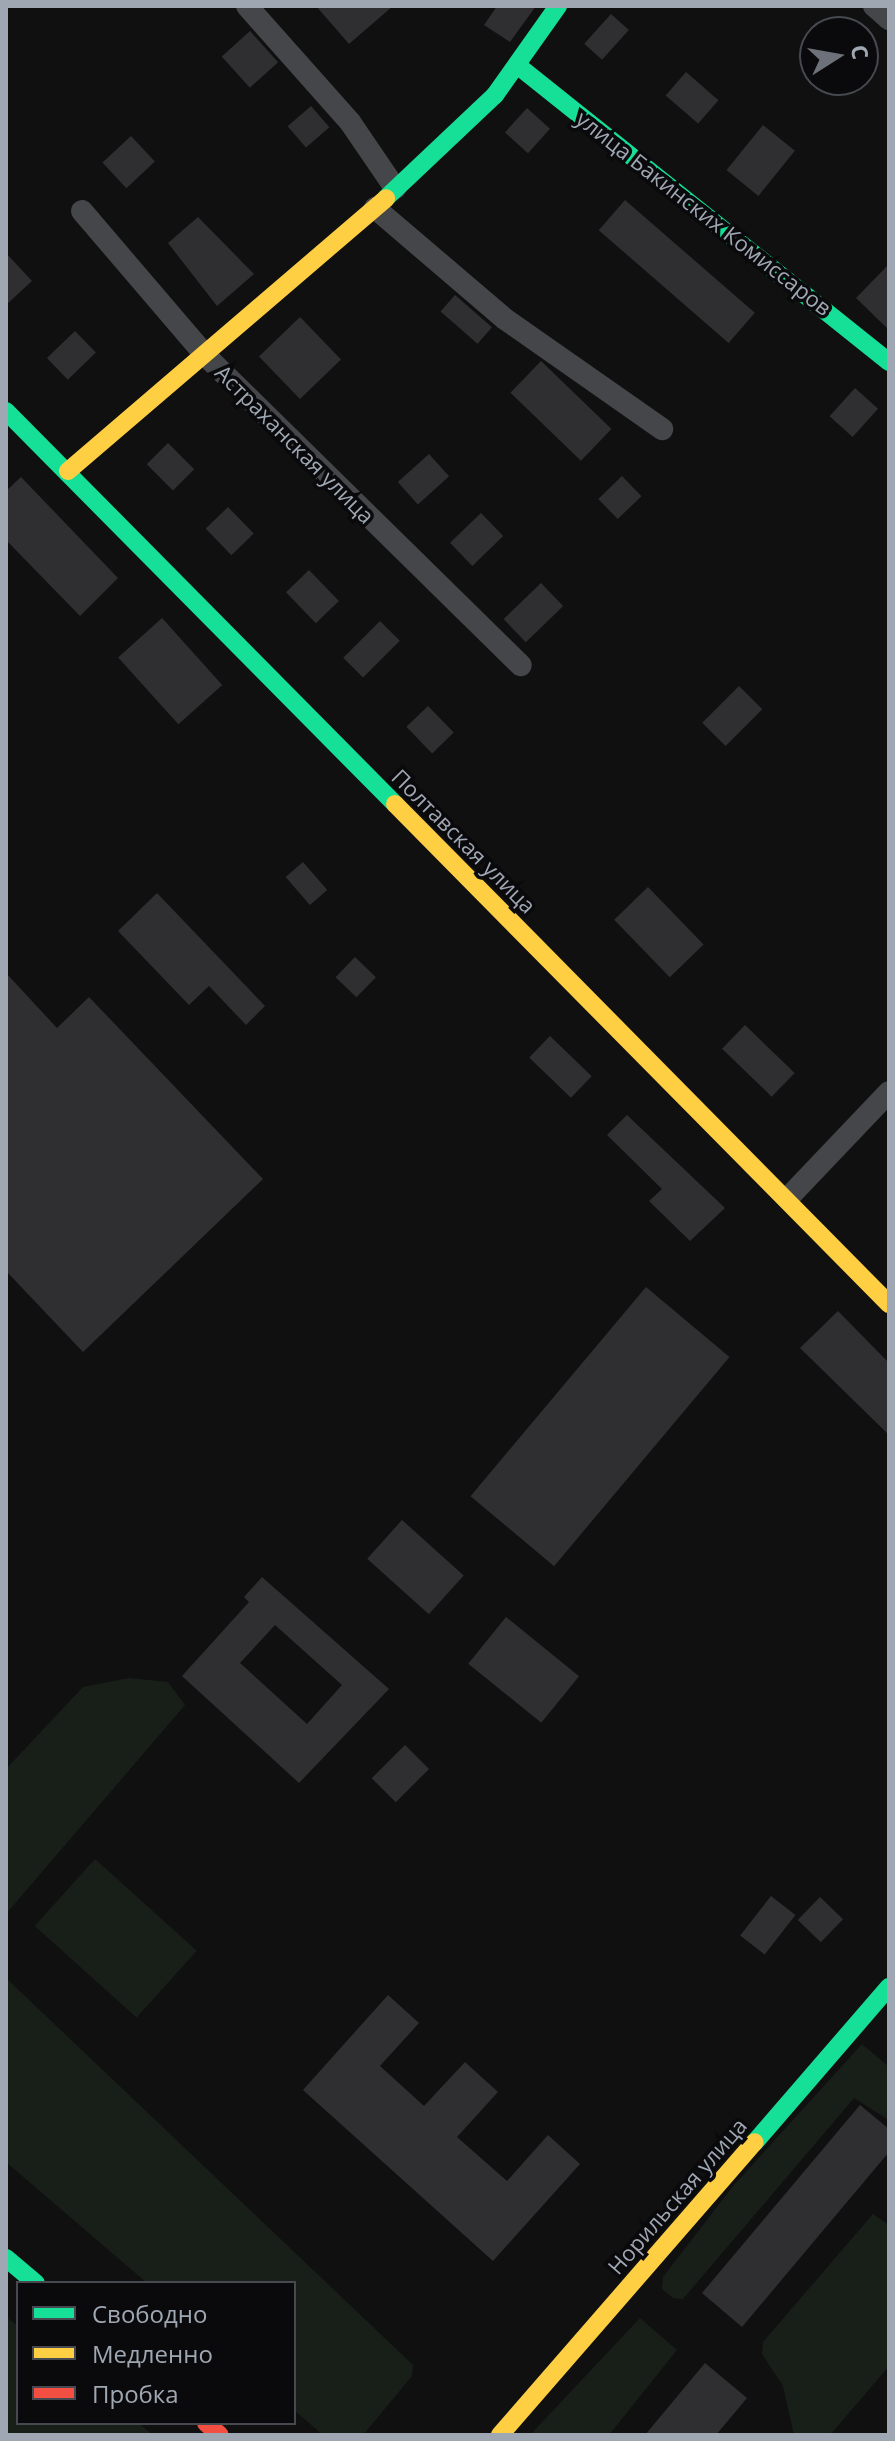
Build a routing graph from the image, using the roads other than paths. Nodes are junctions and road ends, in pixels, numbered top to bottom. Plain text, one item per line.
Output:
1 (247, 6) edge
2 (558, 6) edge
3 (874, 6) edge
4 (889, 19) edge
5 (517, 65) junction
6 (395, 188) junction
7 (375, 208) junction
8 (82, 211) dead end
9 (204, 354) junction
10 (889, 362) edge
11 (6, 411) edge
12 (662, 429) dead end
13 (68, 471) junction
14 (521, 665) dead end
15 (889, 1092) edge
16 (788, 1198) junction
17 (889, 1304) edge
18 (889, 1987) edge
19 (6, 2258) edge
20 (34, 2281) edge
21 (500, 2435) edge

1 - 6 street
2 - 5 street
3 - 4 street
5 - 6 street
5 - 10 street, улица Бакинских Комиссаров
6 - 7 street
7 - 9 street
7 - 12 street
8 - 9 street, Астраханская улица
9 - 13 street
9 - 14 street, Астраханская улица
11 - 13 street, Полтавская улица
13 - 16 street, Полтавская улица
15 - 16 street
16 - 17 street, Полтавская улица
18 - 21 street, Норильская улица
19 - 20 street

